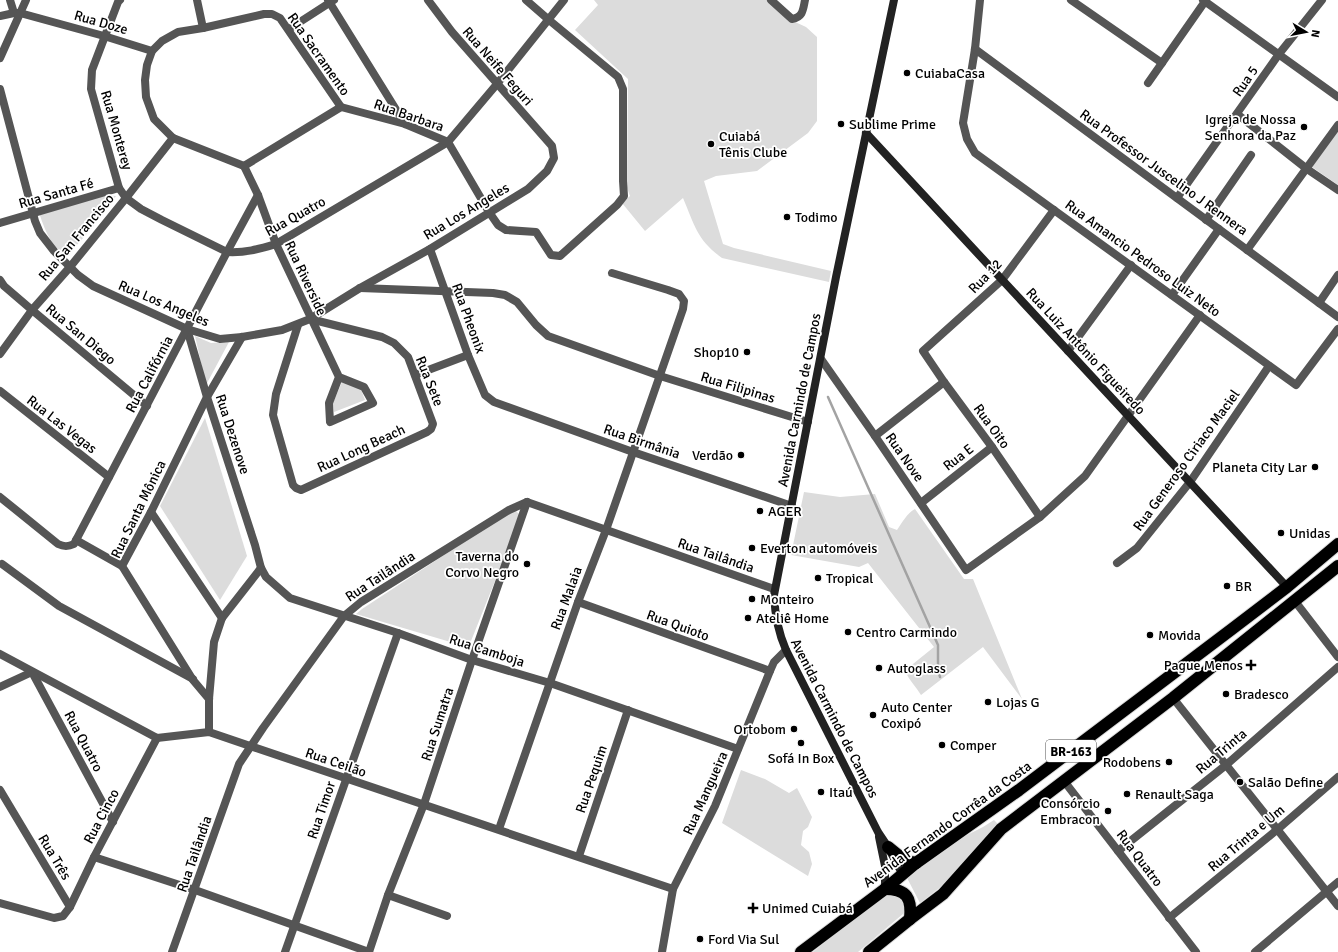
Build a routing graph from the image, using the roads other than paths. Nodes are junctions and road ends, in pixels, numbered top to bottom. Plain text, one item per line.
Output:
1 (10, 0) edge
2 (26, 0) edge
3 (120, 0) edge
4 (197, 0) edge
5 (428, 0) edge
6 (526, 0) edge
7 (564, 0) edge
8 (771, 0) edge
9 (805, 0) edge
10 (894, 0) edge
11 (980, 0) edge
12 (1071, 0) edge
13 (1205, 0) edge
14 (1322, 0) edge
15 (331, 1) edge
16 (17, 13) junction
17 (0, 16) edge
18 (549, 20) junction
19 (203, 28) junction
20 (289, 29) junction
21 (104, 36) junction
22 (975, 49) junction
23 (152, 51) junction
24 (1279, 54) junction
25 (0, 58) edge
26 (1162, 63) junction
27 (1148, 82) dead end
28 (497, 84) junction
29 (0, 89) edge
30 (1338, 97) edge
31 (341, 107) junction
32 (1237, 114) junction
33 (405, 124) junction
34 (1338, 125) edge
35 (866, 133) junction
36 (173, 138) junction
37 (448, 142) junction
38 (552, 146) joint
39 (1251, 155) dead end
40 (244, 166) junction
41 (1307, 168) junction
42 (119, 188) junction
43 (1338, 190) edge
44 (258, 195) junction
45 (126, 198) junction
46 (1177, 198) junction
47 (1054, 210) junction
48 (489, 212) junction
49 (32, 213) junction
50 (1206, 220) junction
51 (0, 223) edge
52 (1219, 229) junction
53 (276, 244) junction
54 (430, 249) junction
55 (1247, 250) junction
56 (227, 252) junction
57 (1131, 265) junction
58 (70, 267) junction
59 (612, 273) dead end
60 (1338, 275) edge
61 (0, 280) edge
62 (1002, 280) junction
63 (360, 288) junction
64 (445, 292) junction
65 (1172, 295) junction
66 (1319, 303) junction
67 (32, 310) junction
68 (1200, 315) junction
69 (1338, 317) edge
70 (310, 319) junction
71 (298, 325) junction
72 (1338, 329) edge
73 (187, 330) junction
74 (242, 337) junction
75 (923, 351) joint
76 (1068, 351) junction
77 (0, 354) edge
78 (468, 355) junction
79 (821, 359) junction
80 (1269, 366) junction
81 (415, 375) junction
82 (660, 376) junction
83 (339, 377) junction
84 (944, 382) junction
85 (0, 391) edge
86 (486, 395) joint
87 (207, 397) junction
88 (147, 406) junction
89 (1129, 416) junction
90 (808, 422) junction
91 (433, 424) joint
92 (875, 436) junction
93 (992, 447) junction
94 (633, 452) junction
95 (109, 477) junction
96 (1190, 482) junction
97 (0, 497) edge
98 (527, 502) junction
99 (921, 503) junction
100 (792, 506) junction
101 (151, 512) junction
102 (1040, 517) junction
103 (606, 530) junction
104 (76, 540) junction
105 (1338, 544) edge
106 (255, 545) joint
107 (1117, 563) dead end
108 (2, 564) dead end
109 (122, 566) junction
110 (1338, 566) edge
111 (261, 568) junction
112 (1287, 587) junction
113 (774, 589) junction
114 (1294, 600) junction
115 (578, 602) junction
116 (344, 616) junction
117 (222, 618) junction
118 (398, 633) junction
119 (786, 650) junction
120 (0, 654) edge
121 (1338, 657) edge
122 (472, 660) junction
123 (1338, 667) edge
124 (32, 672) junction
125 (770, 672) junction
126 (193, 680) junction
127 (550, 683) junction
128 (0, 687) edge
129 (1173, 698) junction
130 (208, 699) junction
131 (628, 710) junction
132 (209, 732) junction
133 (157, 738) junction
134 (251, 746) junction
135 (738, 749) junction
136 (1226, 765) junction
137 (1338, 777) edge
138 (345, 779) junction
139 (1064, 781) junction
140 (0, 790) edge
141 (424, 804) junction
142 (113, 822) junction
143 (499, 829) junction
144 (1278, 829) junction
145 (878, 832) junction
146 (888, 847) junction
147 (1118, 851) junction
148 (579, 856) junction
149 (94, 857) junction
150 (916, 863) junction
151 (903, 875) junction
152 (1338, 882) edge
153 (885, 888) junction
154 (673, 889) junction
155 (195, 890) junction
156 (1326, 891) junction
157 (388, 895) junction
158 (909, 898) junction
159 (0, 903) edge
160 (1338, 906) edge
161 (70, 907) junction
162 (447, 916) dead end
163 (1169, 918) junction
164 (910, 919) junction
165 (295, 925) junction
166 (172, 952) edge
167 (285, 952) edge
168 (369, 952) edge
169 (662, 952) edge
170 (801, 952) edge
171 (869, 952) edge
172 (1196, 952) edge
173 (1255, 952) edge

1 - 16 street
2 - 16 street
3 - 21 street, Rua Monterey
4 - 19 street
5 - 28 street, Rua Neife Feguri
6 - 18 street
7 - 18 street
8 - 9 street
10 - 35 main road, Avenida Carmindo de Campos
11 - 22 street
12 - 26 street
13 - 24 street
13 - 26 street
14 - 24 street, Rua 5
15 - 20 street
15 - 33 street
16 - 17 street
16 - 21 street, Rua Doze
16 - 25 street
18 - 28 street
18 - 48 street, Rua Barbara
19 - 20 street, Rua Sacramento
19 - 23 street, Rua Sacramento
20 - 31 street, Rua Sacramento
21 - 23 street, Rua Doze
21 - 42 street, Rua Monterey
22 - 46 street, Rua Professor Juscelino J Rennera
22 - 47 street, Rua Amancio Pedroso Luiz Neto
23 - 36 street
24 - 30 street
24 - 32 street, Rua 5
26 - 27 street
28 - 37 street
28 - 38 street, Rua Neife Feguri
29 - 49 street, Rua Los Angeles
31 - 33 street, Rua Barbara
31 - 40 street, Rua Sacramento
32 - 41 street
32 - 46 street, Rua 5
33 - 37 street, Rua Barbara
34 - 41 street
35 - 62 main road, Rua Luiz Antônio Figueiredo
35 - 79 main road, Avenida Carmindo de Campos
36 - 40 street
36 - 45 street, Rua San Francisco
37 - 48 street, Rua Barbara
37 - 53 street, Rua Quatro
38 - 48 street, Rua Los Angeles
39 - 50 street
40 - 44 street, Rua Riverside
41 - 43 street
41 - 55 street
42 - 45 street, Rua Monterey
42 - 49 street, Rua Santa Fé
44 - 53 street, Rua Riverside
44 - 56 street, Rua Califórnia
45 - 56 street, Rua Quatro
45 - 58 street, Rua San Francisco
46 - 50 street, Rua Professor Juscelino J Rennera
47 - 57 street, Rua Amancio Pedroso Luiz Neto
47 - 62 street, Rua 12
48 - 54 street, Rua Los Angeles
49 - 51 street, Rua Santa Fé
49 - 58 street, Rua Los Angeles
50 - 52 street, Rua Professor Juscelino J Rennera
52 - 55 street, Rua Professor Juscelino J Rennera
52 - 65 street
53 - 56 street, Rua Quatro
53 - 70 street, Rua Riverside
54 - 63 street, Rua Los Angeles
54 - 64 street, Rua Pheonix
55 - 66 street, Rua Professor Juscelino J Rennera
56 - 73 street, Rua Califórnia
57 - 65 street, Rua Amancio Pedroso Luiz Neto
57 - 76 street
58 - 67 street, Rua San Francisco
58 - 73 street, Rua Los Angeles
59 - 82 street, Rua Malaia
60 - 66 street
61 - 67 street, Rua San Diego
62 - 75 street, Rua 12
62 - 76 main road, Rua Luiz Antônio Figueiredo
63 - 64 street, Rua Filipinas
63 - 70 street, Rua Los Angeles
64 - 78 street, Rua Pheonix
64 - 82 street, Rua Filipinas
65 - 68 street, Rua Amancio Pedroso Luiz Neto
66 - 69 street, Rua Professor Juscelino J Rennera
67 - 77 street, Rua San Francisco
67 - 88 street, Rua San Diego
68 - 80 street, Rua Amancio Pedroso Luiz Neto
68 - 89 street
70 - 71 street, Rua Los Angeles
70 - 81 street, Rua Sete
70 - 83 street, Rua Riverside
71 - 74 street, Rua Los Angeles
71 - 91 street, Rua Long Beach
72 - 80 street, Rua Amancio Pedroso Luiz Neto
73 - 74 street, Rua Los Angeles
73 - 87 street, Rua Dezenove
73 - 88 street, Rua Califórnia
74 - 87 street, Rua Santa Mônica
75 - 84 street, Rua Oito
76 - 89 main road, Rua Luiz Antônio Figueiredo
78 - 81 street
78 - 86 street, Rua Pheonix
79 - 90 main road, Avenida Carmindo de Campos
79 - 92 street, Rua Nove
80 - 96 street, Rua Generoso Ciriaco Maciel
81 - 91 street, Rua Sete
82 - 90 street, Rua Filipinas
82 - 94 street, Rua Malaia
83 - 83 street
84 - 92 street
84 - 93 street, Rua Oito
85 - 95 street, Rua Las Vegas
86 - 94 street, Rua Birmânia
87 - 101 street, Rua Santa Mônica
87 - 106 street, Rua Dezenove
88 - 95 street, Rua Califórnia
89 - 96 main road, Rua Luiz Antônio Figueiredo
89 - 102 street
90 - 100 main road, Avenida Carmindo de Campos
92 - 99 street, Rua Nove
93 - 99 street, Rua E
93 - 102 street, Rua Oito
94 - 100 street, Rua Birmânia
94 - 103 street, Rua Malaia
95 - 104 street, Rua Califórnia
96 - 107 street, Rua Generoso Ciriaco Maciel
96 - 112 main road, Rua Luiz Antônio Figueiredo
97 - 104 street
98 - 103 street, Rua Tailândia
98 - 116 street, Rua Tailândia
98 - 122 street, Rua Sumatra
99 - 102 street, Rua Nove
100 - 113 main road, Avenida Carmindo de Campos
101 - 109 street, Rua Santa Mônica
101 - 117 street
103 - 113 street, Rua Tailândia
103 - 115 street, Rua Malaia
104 - 109 street
105 - 112 highway, Avenida Fernando Corrêa da Costa / BR-163
106 - 111 street, Rua Camboja
108 - 126 street
109 - 126 street, Rua Santa Mônica
110 - 114 highway, BR-163
111 - 116 street, Rua Camboja
111 - 117 street
112 - 150 highway, Avenida Fernando Corrêa da Costa / BR-163
113 - 119 main road, Avenida Carmindo de Campos
114 - 121 street
114 - 129 highway, BR-163
115 - 125 street, Rua Quioto
115 - 127 street, Rua Malaia
116 - 118 street, Rua Camboja
116 - 134 street, Rua Tailândia
117 - 130 street
118 - 122 street, Rua Camboja
118 - 138 street, Rua Timor
119 - 125 street, Rua Mangueira
119 - 145 main road, Avenida Carmindo de Campos
120 - 124 street
122 - 127 street, Rua Camboja
122 - 141 street, Rua Sumatra
123 - 136 street, Rua Trinta
124 - 128 street
124 - 133 street
124 - 142 street, Rua Quatro
125 - 135 street, Rua Mangueira
126 - 130 street, Rua Santa Mônica
127 - 131 street, Rua Camboja
127 - 143 street, Rua Malaia
129 - 136 street
129 - 139 highway, BR-163
130 - 132 street
131 - 135 street, Rua Camboja
131 - 148 street, Rua Pequim
132 - 133 street, Rua Ceilão
132 - 134 street, Rua Ceilão
133 - 142 street, Rua Cinco
134 - 138 street, Rua Ceilão
134 - 155 street, Rua Tailândia
135 - 154 street, Rua Mangueira
136 - 144 street
136 - 147 street, Rua Trinta
137 - 144 street, Rua Trinta e Um
138 - 141 street, Rua Ceilão
138 - 165 street, Rua Timor
139 - 147 street, Rua Quatro
139 - 164 highway, BR-163
140 - 161 street, Rua Três
141 - 143 street, Rua Ceilão
141 - 157 street, Rua Sumatra
142 - 149 street, Rua Cinco
143 - 148 street, Rua Ceilão
144 - 156 street
144 - 163 street, Rua Trinta e Um
145 - 146 main road, Avenida Carmindo de Campos
145 - 153 main road
146 - 150 highway
146 - 151 main road, Avenida Carmindo de Campos
147 - 163 street, Rua Quatro
148 - 154 street, Rua Ceilão
149 - 155 street
149 - 161 street, Rua Cinco
150 - 151 highway, Avenida Fernando Corrêa da Costa / BR-163
151 - 153 highway, Avenida Fernando Corrêa da Costa / BR-163
151 - 158 highway
152 - 156 street
153 - 158 highway
153 - 170 highway, Avenida Fernando Corrêa da Costa / BR-163
154 - 169 street, Rua Mangueira
155 - 165 street
155 - 166 street, Rua Tailândia
156 - 160 street
156 - 173 street
157 - 162 street
157 - 168 street, Rua Sumatra
158 - 164 highway
159 - 161 street
163 - 172 street, Rua Quatro
164 - 171 highway, BR-163
165 - 167 street, Rua Timor
165 - 168 street

